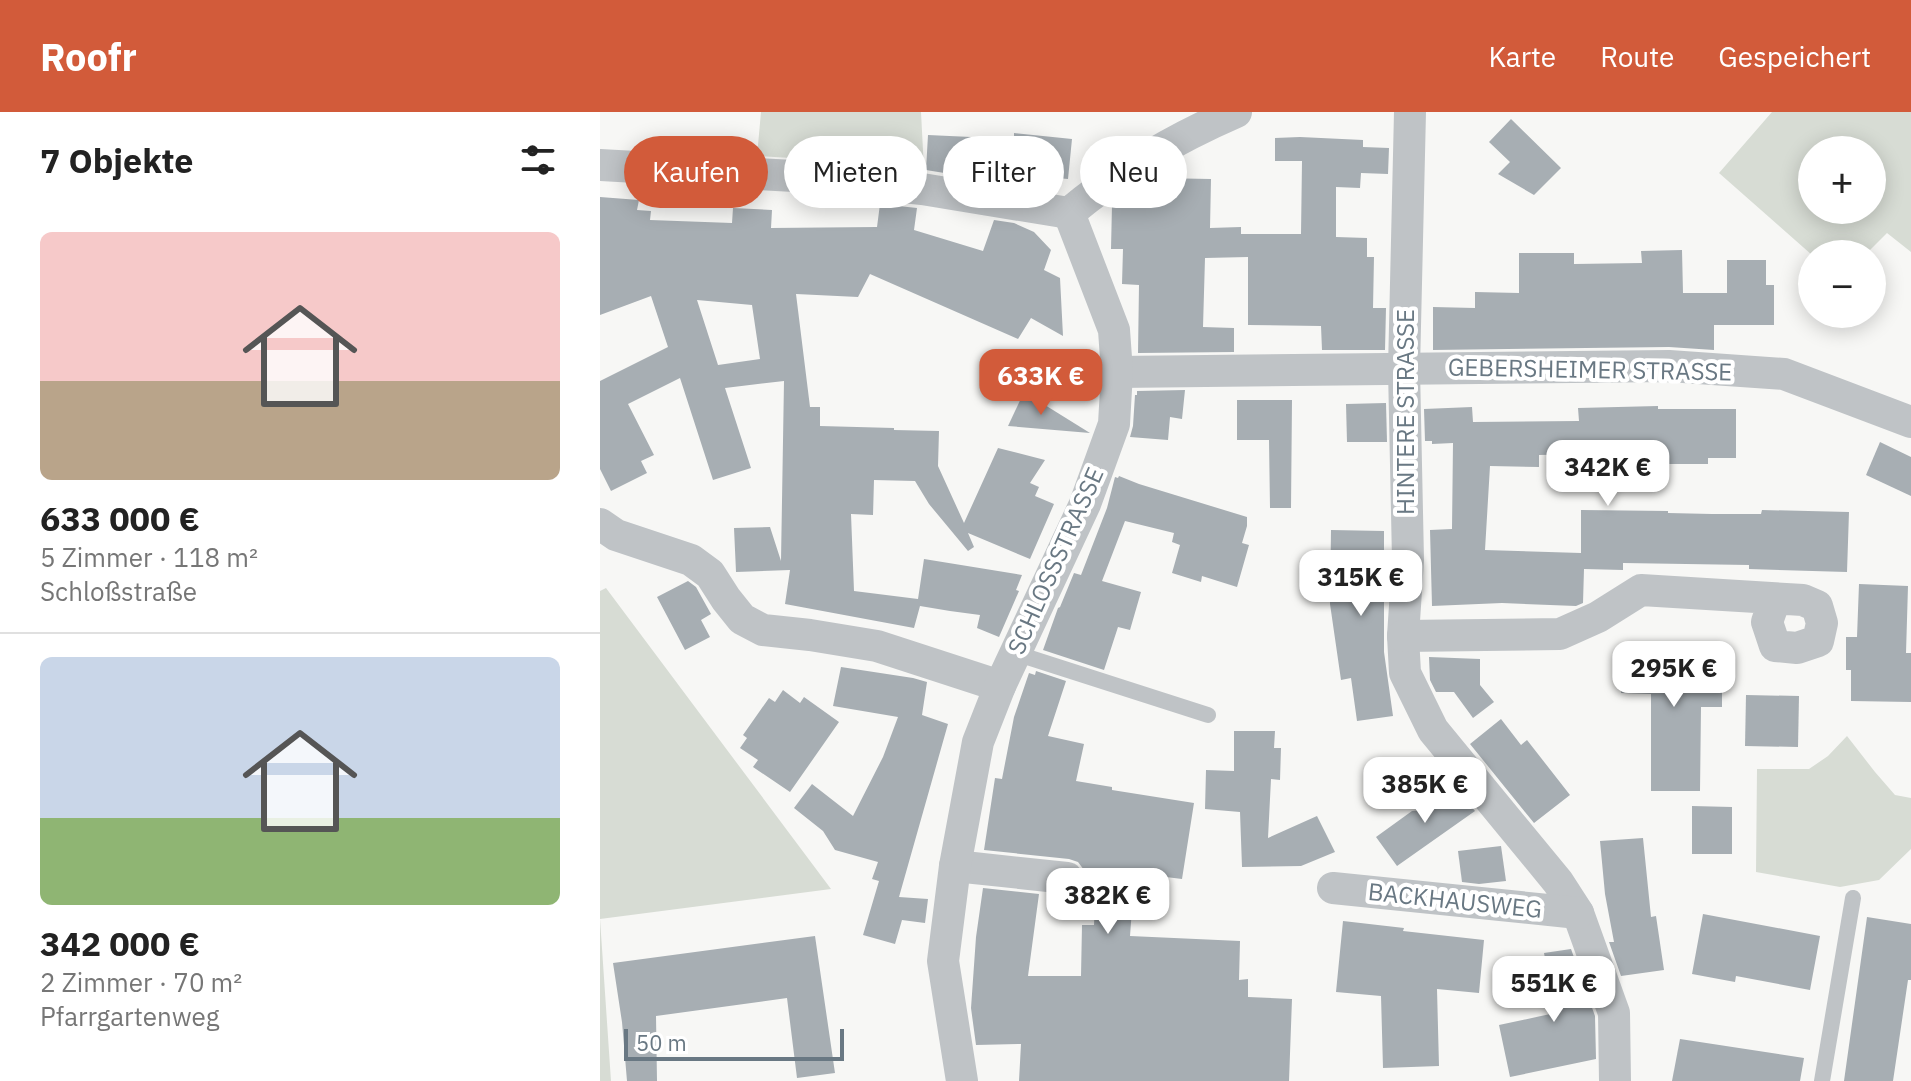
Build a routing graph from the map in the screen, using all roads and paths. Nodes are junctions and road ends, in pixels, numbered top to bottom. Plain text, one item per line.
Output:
1 (1236, 112) edge
2 (1410, 112) edge
3 (600, 165) edge
4 (1069, 213) junction
5 (1404, 369) junction
6 (1117, 372) junction
7 (1911, 422) edge
8 (600, 524) edge
9 (1775, 599) dead end
10 (1403, 636) junction
11 (1015, 653) junction
12 (1000, 686) junction
13 (1208, 715) dead end
14 (955, 866) junction
15 (1067, 878) dead end
16 (1333, 888) dead end
17 (1853, 898) dead end
18 (1578, 913) junction
19 (962, 1081) edge
20 (1615, 1081) edge
21 (1822, 1081) edge

1 - 4 street
2 - 5 street, HINTERE STRASSE
3 - 4 street
4 - 6 street, SCHLOSSSTRASSE
5 - 6 street, GEBERSHEIMER STRASSE
5 - 7 street, GEBERSHEIMER STRASSE
5 - 10 street, HINTERE STRASSE
6 - 11 street, SCHLOSSSTRASSE
8 - 12 street
9 - 10 street
10 - 18 street, HINTERE STRASSE
11 - 12 street, SCHLOSSSTRASSE
11 - 13 lane
12 - 14 street, SCHLOSSSTRASSE
14 - 15 street
14 - 19 street, SCHLOSSSTRASSE
16 - 18 street, BACKHAUSWEG
17 - 21 lane
18 - 20 street, HINTERE STRASSE

